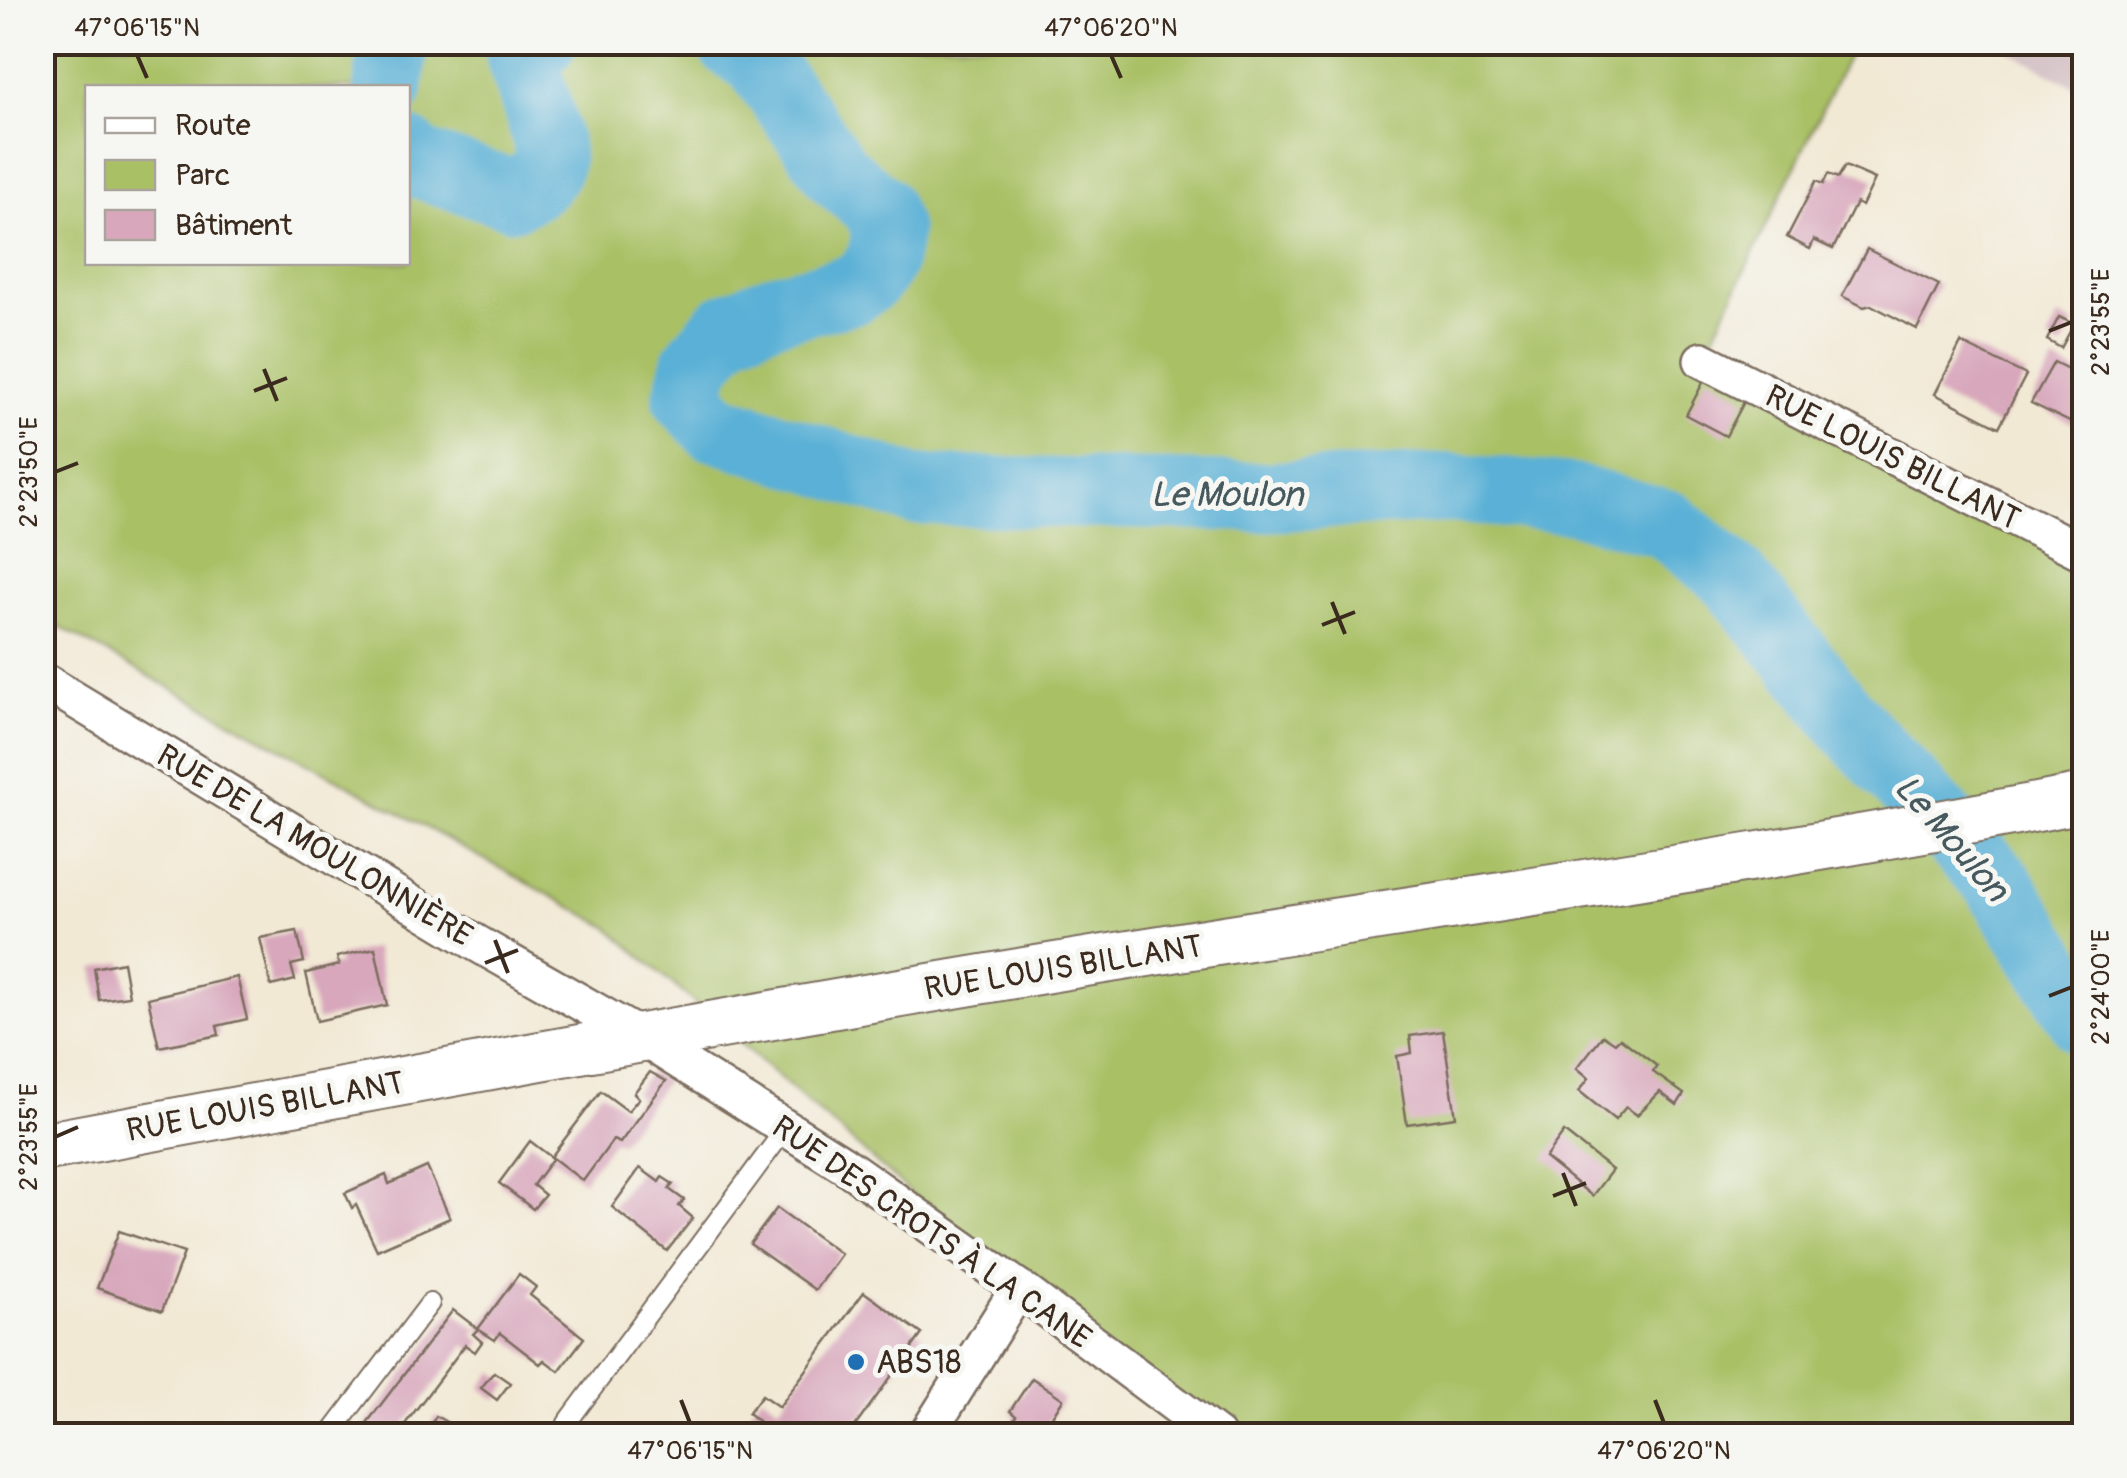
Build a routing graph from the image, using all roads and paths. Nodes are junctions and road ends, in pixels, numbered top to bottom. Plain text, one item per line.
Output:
1 (1702, 360) dead end
2 (2084, 553) edge
3 (42, 680) edge
4 (2084, 798) edge
5 (641, 1037) junction
6 (786, 1128) junction
7 (42, 1146) edge
8 (1019, 1288) junction
9 (430, 1302) dead end
10 (567, 1422) dead end
11 (329, 1436) edge
12 (926, 1436) edge
13 (1217, 1436) edge

1 - 2 street, RUE LOUIS BILLANT
3 - 5 street, RUE DE LA MOULONNIÈRE
4 - 5 street, RUE LOUIS BILLANT
5 - 6 street, RUE DES CROTS À LA CANE
5 - 7 street, RUE LOUIS BILLANT
6 - 8 street, RUE DES CROTS À LA CANE
6 - 10 lane
8 - 12 street
8 - 13 street, RUE DES CROTS À LA CANE
9 - 11 lane

